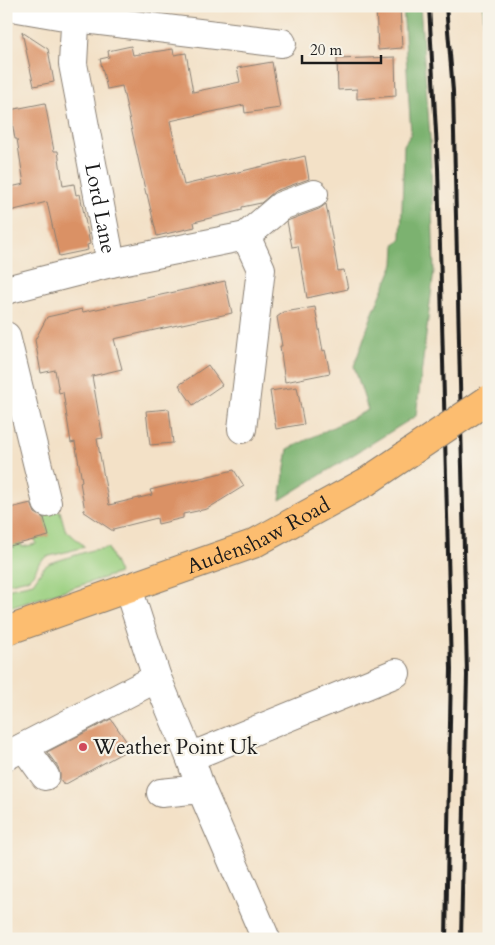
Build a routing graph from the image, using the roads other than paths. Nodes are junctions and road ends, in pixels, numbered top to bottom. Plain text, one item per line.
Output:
1 (6, 6) edge
2 (76, 12) edge
3 (282, 43) dead end
4 (314, 194) dead end
5 (246, 236) junction
6 (110, 263) junction
7 (6, 290) edge
8 (6, 336) edge
9 (489, 399) edge
10 (242, 429) dead end
11 (48, 503) dead end
12 (128, 588) junction
13 (6, 631) edge
14 (396, 673) dead end
15 (157, 678) junction
16 (15, 752) edge
17 (190, 757) junction
18 (44, 776) dead end
19 (201, 789) junction
20 (161, 793) dead end
21 (266, 939) edge

1 - 2 street
2 - 3 street
2 - 6 street, Lord Lane
4 - 5 street, Lord Lane
5 - 6 street, Lord Lane
5 - 10 street
6 - 7 street
8 - 11 street
9 - 12 main road, Audenshaw Road, bridge
12 - 13 main road, Audenshaw Road
12 - 15 street
14 - 17 street
15 - 16 street
15 - 17 street
16 - 18 street
17 - 19 street
19 - 20 street
19 - 21 street

